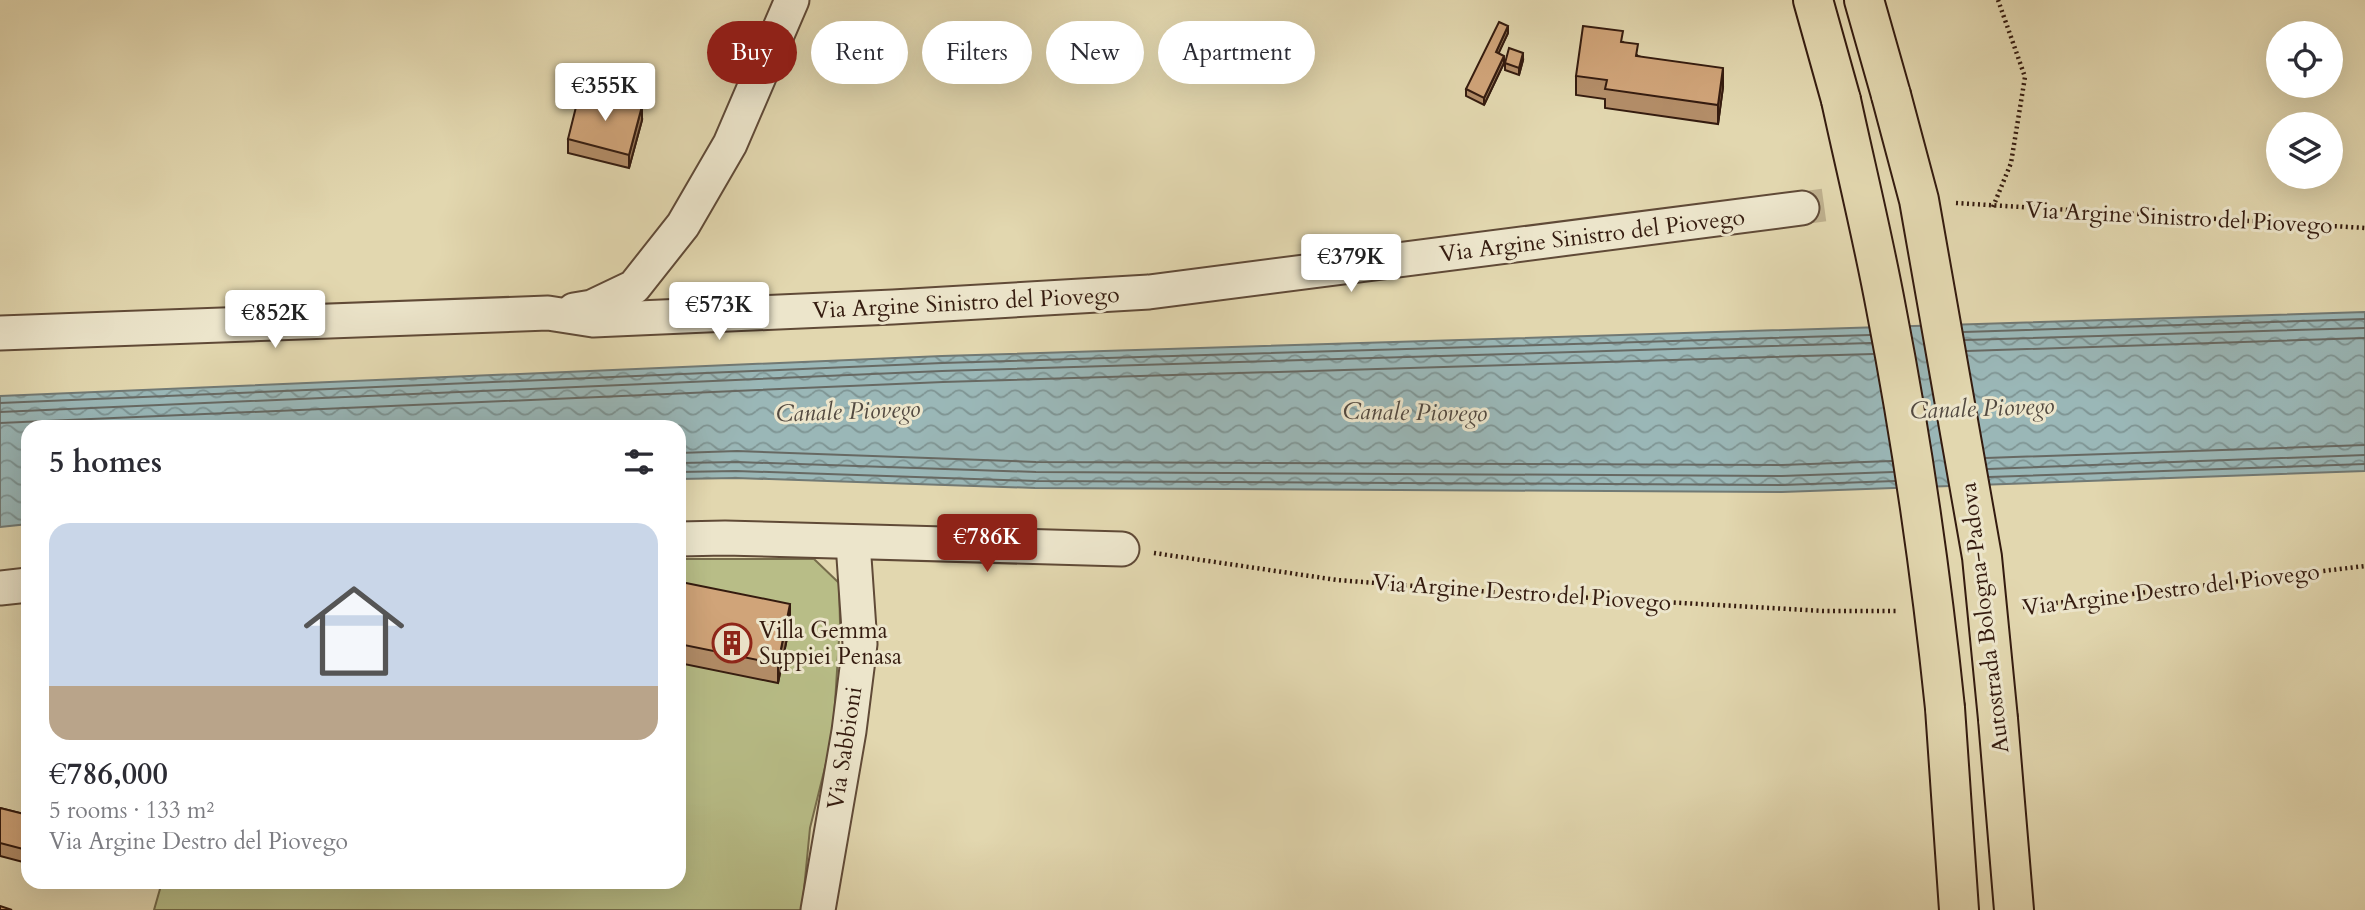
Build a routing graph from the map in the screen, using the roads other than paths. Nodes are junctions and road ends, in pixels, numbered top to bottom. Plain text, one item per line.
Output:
1 (792, 0) edge
2 (1813, 0) edge
3 (1864, 0) edge
4 (1802, 208) tunnel mouth
5 (548, 313) junction
6 (0, 333) edge
7 (686, 539) edge
8 (853, 543) junction
9 (1122, 549) road end
10 (21, 586) edge
11 (0, 588) edge
12 (818, 910) edge
13 (1959, 910) edge
14 (2014, 910) edge

1 - 5 street
2 - 13 highway, Autostrada Bologna-Padova, bridge
3 - 14 highway, Autostrada Bologna-Padova, bridge
4 - 5 street, Via Argine Sinistro del Piovego
5 - 6 street, Via Argine Sinistro del Piovego
7 - 8 street
8 - 9 street
8 - 12 street, Via Sabbioni
10 - 11 street

